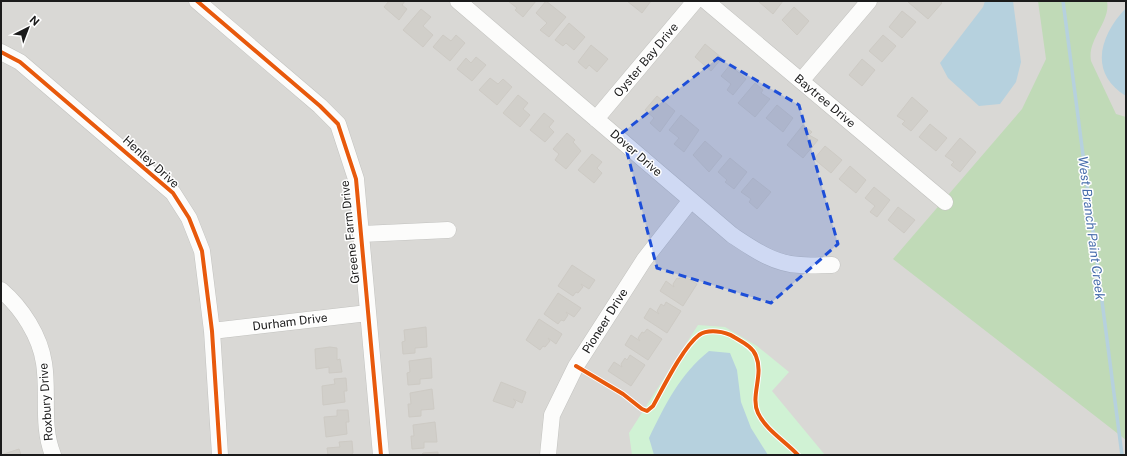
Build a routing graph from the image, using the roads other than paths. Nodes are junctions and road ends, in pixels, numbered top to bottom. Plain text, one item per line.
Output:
1 (197, 1) edge
2 (458, 1) edge
3 (695, 1) edge
4 (706, 1) edge
5 (869, 1) edge
6 (1, 52) edge
7 (801, 81) junction
8 (596, 119) junction
9 (691, 200) junction
10 (945, 202) dead end
11 (448, 230) dead end
12 (362, 234) junction
13 (832, 265) dead end
14 (1, 290) edge
15 (368, 313) junction
16 (212, 332) junction
17 (53, 455) edge
18 (220, 455) edge
19 (381, 455) edge
20 (548, 455) edge

1 - 12 street, Greene Farm Drive
2 - 8 street, Dover Drive
3 - 8 street, Oyster Bay Drive
4 - 7 street, Baytree Drive
5 - 7 street
6 - 16 street, Henley Drive
7 - 10 street, Baytree Drive
8 - 9 street, Dover Drive
9 - 13 street, Dover Drive
9 - 20 street, Pioneer Drive
11 - 12 street
12 - 15 street, Greene Farm Drive
14 - 17 street, Roxbury Drive
15 - 16 street, Durham Drive
15 - 19 street, Greene Farm Drive
16 - 18 street, Henley Drive

